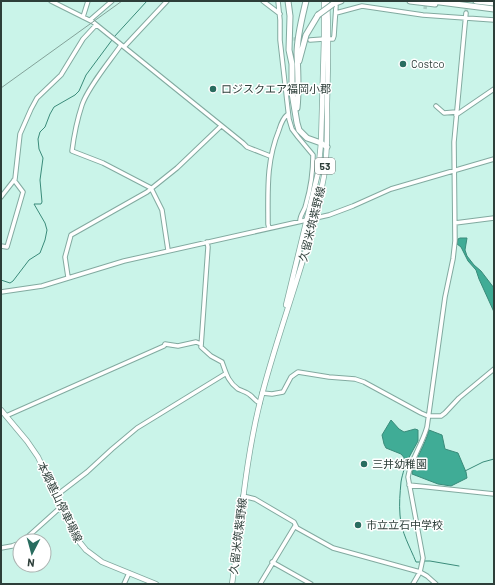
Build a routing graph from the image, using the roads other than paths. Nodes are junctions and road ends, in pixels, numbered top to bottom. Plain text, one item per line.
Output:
1 (51, 1) edge
2 (88, 1) edge
3 (112, 1) edge
4 (166, 1) edge
5 (263, 1) edge
6 (278, 1) edge
7 (288, 1) edge
8 (303, 1) edge
9 (306, 1) edge
10 (324, 1) edge
11 (327, 1) edge
12 (341, 1) edge
13 (410, 1) edge
14 (432, 1) edge
15 (476, 1) edge
16 (494, 3) edge
17 (334, 5) junction
18 (464, 6) junction
19 (424, 9) tunnel mouth
20 (494, 9) edge
21 (466, 12) tunnel mouth
22 (336, 13) junction
23 (280, 14) junction
24 (423, 15) junction
25 (84, 17) junction
26 (466, 17) junction
27 (90, 20) junction
28 (494, 20) edge
29 (96, 25) junction
30 (287, 39) tunnel mouth
31 (326, 39) junction
32 (280, 40) junction
33 (310, 40) tunnel mouth
34 (123, 46) junction
35 (292, 64) junction
36 (298, 64) junction
37 (494, 90) edge
38 (436, 106) dead end
39 (296, 113) junction
40 (288, 114) junction
41 (456, 114) junction
42 (221, 126) junction
43 (321, 143) junction
44 (327, 147) junction
45 (270, 156) junction
46 (494, 159) edge
47 (455, 170) junction
48 (14, 180) junction
49 (151, 188) junction
50 (1, 197) edge
51 (314, 218) junction
52 (494, 218) edge
53 (308, 219) junction
54 (300, 221) junction
55 (455, 223) junction
56 (269, 228) junction
57 (207, 242) junction
58 (1, 246) edge
59 (168, 250) junction
60 (68, 277) junction
61 (1, 292) edge
62 (283, 325) junction
63 (201, 344) junction
64 (494, 369) edge
65 (225, 374) junction
66 (262, 393) junction
67 (260, 403) junction
68 (1, 410) edge
69 (6, 416) junction
70 (428, 416) junction
71 (408, 485) junction
72 (494, 494) edge
73 (57, 495) junction
74 (243, 496) junction
75 (62, 506) junction
76 (295, 526) junction
77 (32, 533) edge
78 (12, 546) edge
79 (1, 548) edge
80 (272, 562) junction
81 (129, 572) junction
82 (420, 572) junction
83 (124, 584) edge
84 (156, 584) edge
85 (232, 584) edge
86 (260, 584) edge
87 (311, 584) edge
88 (413, 584) edge
89 (436, 584) edge

1 - 25 street
2 - 25 street
3 - 27 street
4 - 34 street
5 - 23 street
6 - 23 street
7 - 35 highway
8 - 35 highway
9 - 36 highway
10 - 31 main road, 久留米筑紫野線 / 53
11 - 31 main road, 久留米筑紫野線 / 53
12 - 17 highway
13 - 18 highway
14 - 18 highway
15 - 16 highway
17 - 22 street
17 - 36 highway, bridge
18 - 20 highway
19 - 24 street
21 - 26 street
22 - 24 street
22 - 31 street
23 - 32 street
24 - 26 street
25 - 27 street
26 - 28 street
26 - 41 street
27 - 29 street
29 - 34 street
29 - 48 street
30 - 32 street
31 - 33 street
31 - 43 main road, 久留米筑紫野線 / 53
31 - 44 main road, 久留米筑紫野線 / 53
32 - 40 street
34 - 42 street
34 - 49 street
35 - 39 highway
36 - 39 highway
37 - 41 street
38 - 41 street
39 - 43 highway
40 - 45 street
40 - 54 street
41 - 47 street
42 - 45 street
42 - 49 street
43 - 44 highway
43 - 53 main road, 久留米筑紫野線 / 53
44 - 51 main road, 久留米筑紫野線 / 53
45 - 56 street
46 - 47 street
47 - 51 street
47 - 55 street
48 - 50 street
48 - 58 street
49 - 59 street
49 - 60 street
51 - 53 street
51 - 62 main road, 久留米筑紫野線 / 53
52 - 55 street
53 - 54 street
53 - 62 main road, 久留米筑紫野線 / 53
54 - 56 street
55 - 70 street
56 - 57 street
57 - 59 street
57 - 63 street
59 - 60 street
60 - 61 street
62 - 66 main road, 久留米筑紫野線 / 53
63 - 65 street
63 - 69 street
64 - 70 street
65 - 67 street
65 - 73 street
66 - 67 main road, 久留米筑紫野線 / 53
66 - 70 street
67 - 74 main road, 久留米筑紫野線 / 53
68 - 69 main road, 本郷基山停車場線
69 - 73 main road, 本郷基山停車場線
70 - 71 street
71 - 72 street
71 - 82 street
73 - 75 main road, 本郷基山停車場線
74 - 76 street
74 - 85 main road, 久留米筑紫野線 / 53
75 - 77 street
75 - 81 main road, 本郷基山停車場線
76 - 80 street
76 - 82 street
78 - 79 street
80 - 86 street
80 - 87 street
81 - 83 street
81 - 84 main road, 本郷基山停車場線
82 - 88 street
82 - 89 street

